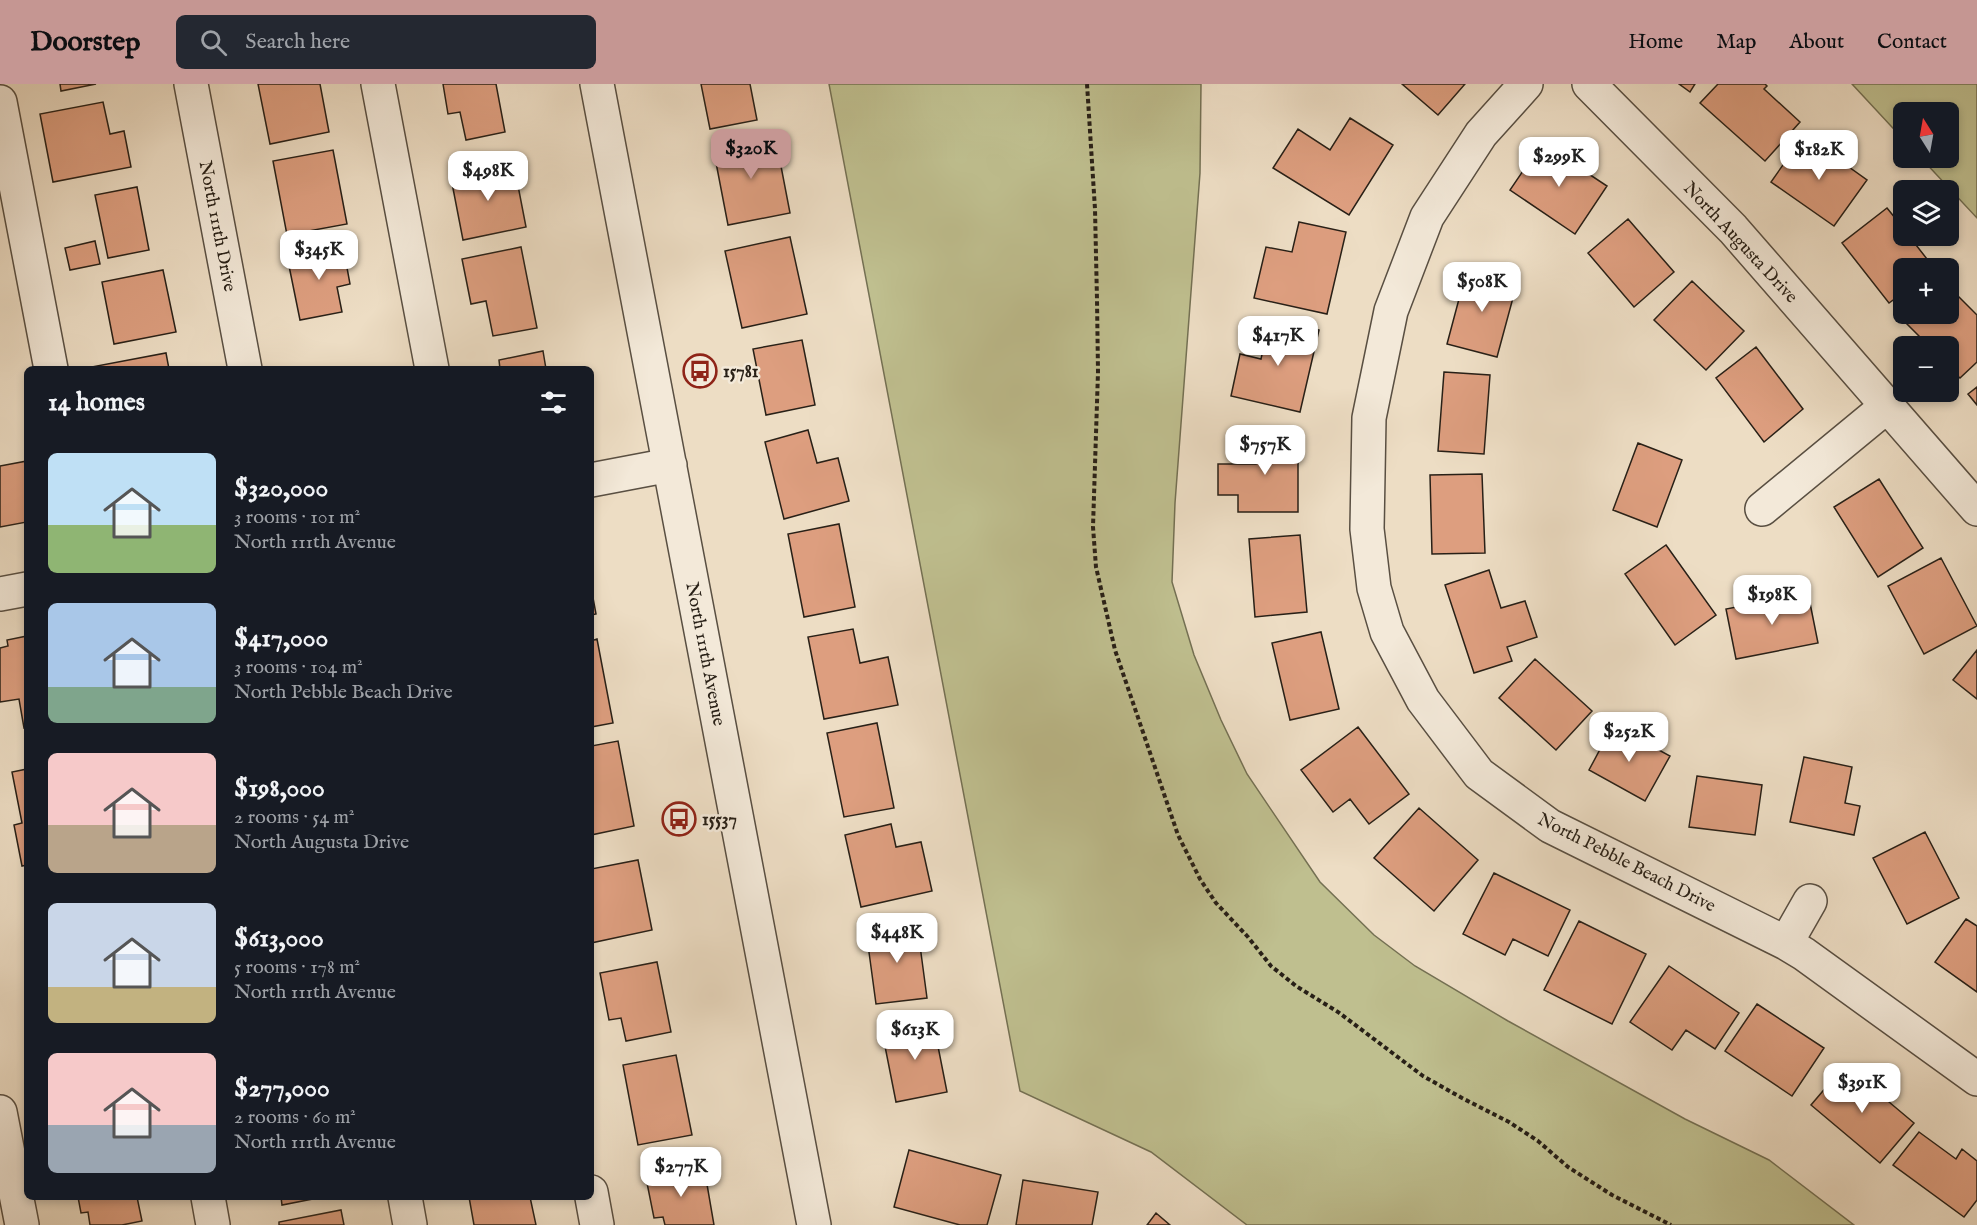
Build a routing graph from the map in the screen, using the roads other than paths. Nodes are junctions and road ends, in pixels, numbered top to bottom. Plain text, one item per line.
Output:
1 (191, 84) edge
2 (378, 84) edge
3 (597, 84) edge
4 (1526, 84) edge
5 (1589, 84) edge
6 (0, 102) edge
7 (50, 366) edge
8 (244, 366) edge
9 (431, 366) edge
10 (1887, 406) junction
11 (670, 465) junction
12 (594, 479) edge
13 (1762, 509) dead end
14 (1977, 509) edge
15 (24, 590) edge
16 (0, 594) edge
17 (1810, 901) dead end
18 (1786, 943) junction
19 (1977, 1078) edge
20 (0, 1112) edge
21 (209, 1200) edge
22 (406, 1200) edge
23 (592, 1200) edge
24 (22, 1225) edge
25 (213, 1225) edge
26 (410, 1225) edge
27 (597, 1225) edge
28 (814, 1225) edge

1 - 8 street, North 111th Drive
2 - 9 street
3 - 11 street, North 111th Avenue
4 - 18 street, North Pebble Beach Drive
5 - 10 street, North Augusta Drive
6 - 7 street
10 - 13 street
10 - 14 street, North Augusta Drive
11 - 12 street
11 - 28 street, North 111th Avenue
15 - 16 street
17 - 18 street
18 - 19 street, North Pebble Beach Drive
20 - 24 street
21 - 25 street
22 - 26 street
23 - 27 street

